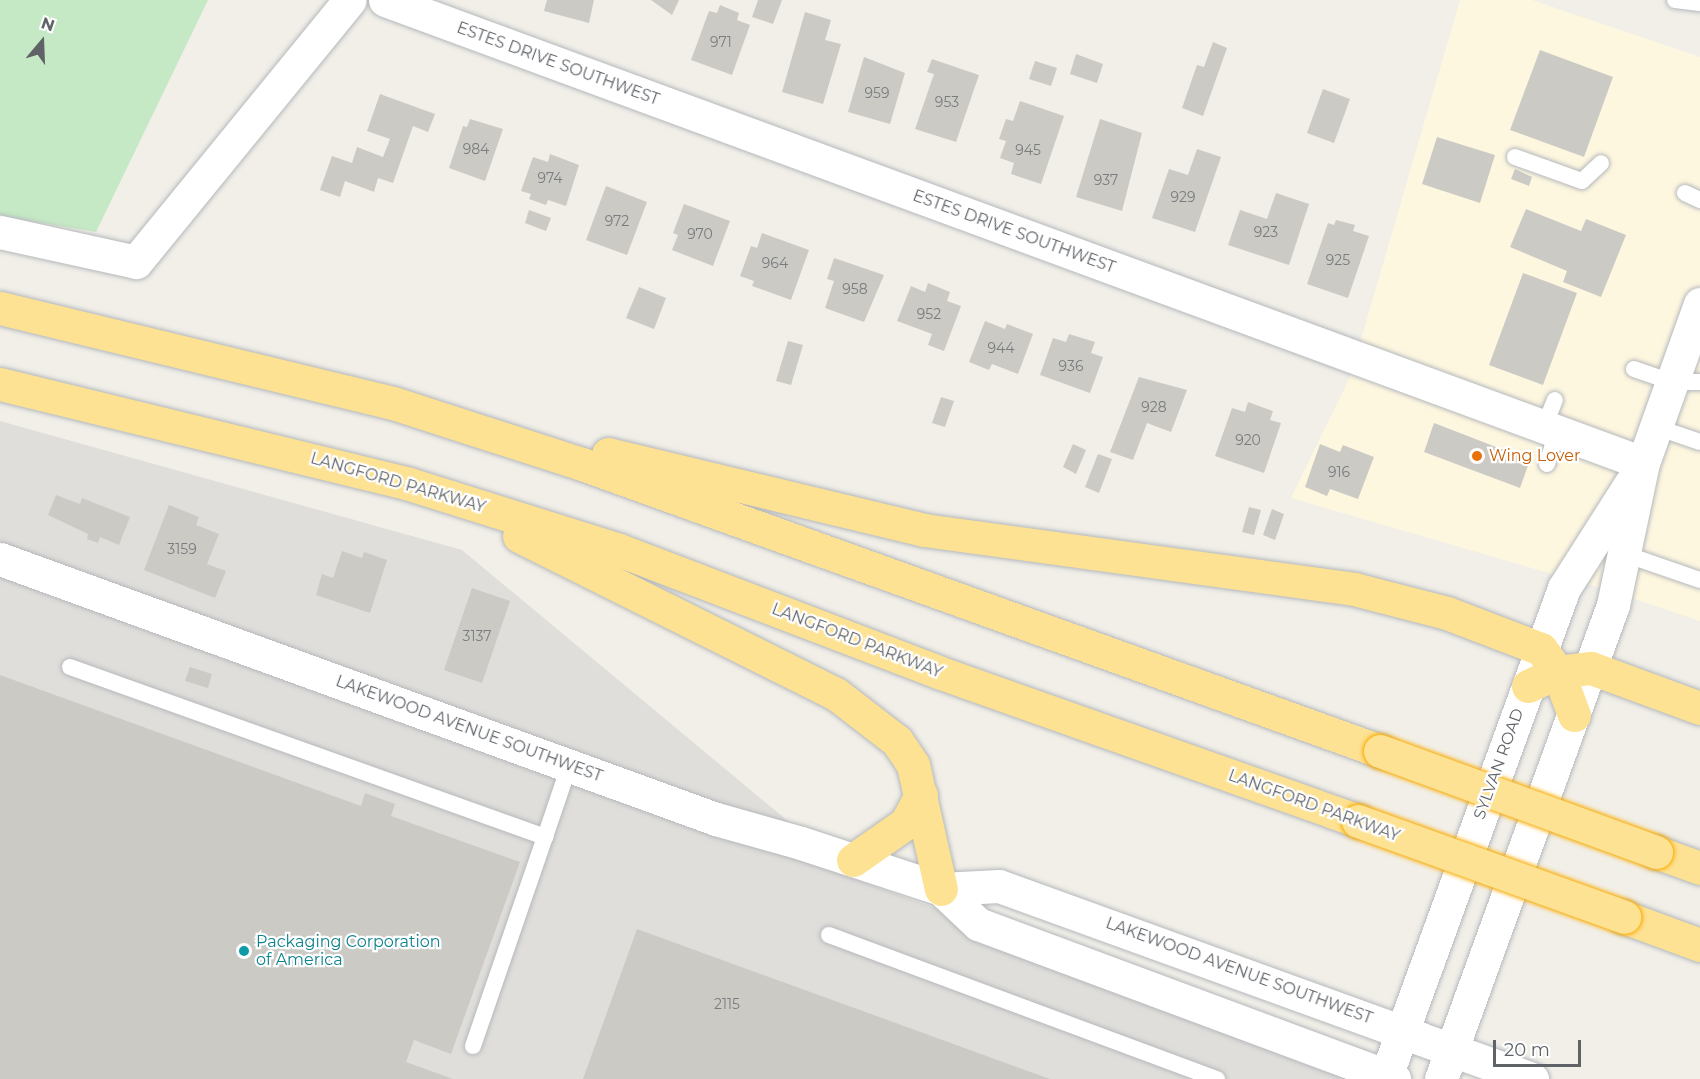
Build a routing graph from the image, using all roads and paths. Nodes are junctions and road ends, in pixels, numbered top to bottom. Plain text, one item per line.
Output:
1 (350, 0) edge
2 (385, 0) edge
3 (1676, 0) edge
4 (1700, 3) edge
5 (1515, 157) dead end
6 (1601, 163) dead end
7 (0, 232) edge
8 (1700, 304) edge
9 (0, 308) edge
10 (1634, 369) dead end
11 (1686, 382) edge
12 (0, 384) edge
13 (393, 403) junction
14 (1552, 419) junction
15 (1656, 427) junction
16 (1700, 442) edge
17 (1643, 463) junction
18 (1546, 464) dead end
19 (409, 484) junction
20 (1609, 549) junction
21 (0, 559) edge
22 (1700, 580) edge
23 (1549, 660) junction
24 (70, 667) dead end
25 (1591, 668) junction
26 (1700, 708) edge
27 (1574, 715) junction
28 (569, 766) junction
29 (921, 795) junction
30 (545, 837) junction
31 (853, 860) junction
32 (1700, 868) edge
33 (941, 890) junction
34 (829, 935) dead end
35 (1700, 945) edge
36 (1401, 1030) junction
37 (473, 1046) dead end
38 (1446, 1065) edge
39 (1388, 1078) edge
40 (1217, 1079) edge
41 (1532, 1079) edge

1 - 7 street
2 - 14 street, ESTES DRIVE SOUTHWEST
3 - 4 lane
5 - 6 lane
8 - 11 street, SYLVAN ROAD
9 - 13 highway
10 - 11 lane
11 - 15 street, SYLVAN ROAD
12 - 19 highway, LANGFORD PARKWAY
13 - 23 highway
13 - 32 highway, bridge
14 - 17 street, ESTES DRIVE SOUTHWEST
14 - 18 lane
15 - 16 lane
15 - 17 street, SYLVAN ROAD
17 - 20 street, SYLVAN ROAD
19 - 29 highway
19 - 35 highway, LANGFORD PARKWAY, bridge
20 - 22 lane
20 - 23 street, SYLVAN ROAD
20 - 25 street, SYLVAN ROAD
21 - 28 street, LAKEWOOD AVENUE SOUTHWEST
23 - 25 highway
23 - 27 highway
23 - 36 street, SYLVAN ROAD
24 - 30 lane
25 - 26 highway
25 - 27 street, SYLVAN ROAD
27 - 38 street, SYLVAN ROAD
28 - 30 lane
28 - 31 street, LAKEWOOD AVENUE SOUTHWEST
29 - 31 highway
29 - 33 highway
30 - 37 lane
31 - 33 street, LAKEWOOD AVENUE SOUTHWEST
33 - 36 street, LAKEWOOD AVENUE SOUTHWEST
33 - 39 street, LAKEWOOD AVENUE SOUTHWEST
34 - 40 lane
36 - 38 street, LAKEWOOD AVENUE SOUTHWEST
36 - 39 street, SYLVAN ROAD
38 - 41 street, LAKEWOOD AVENUE SOUTHWEST

